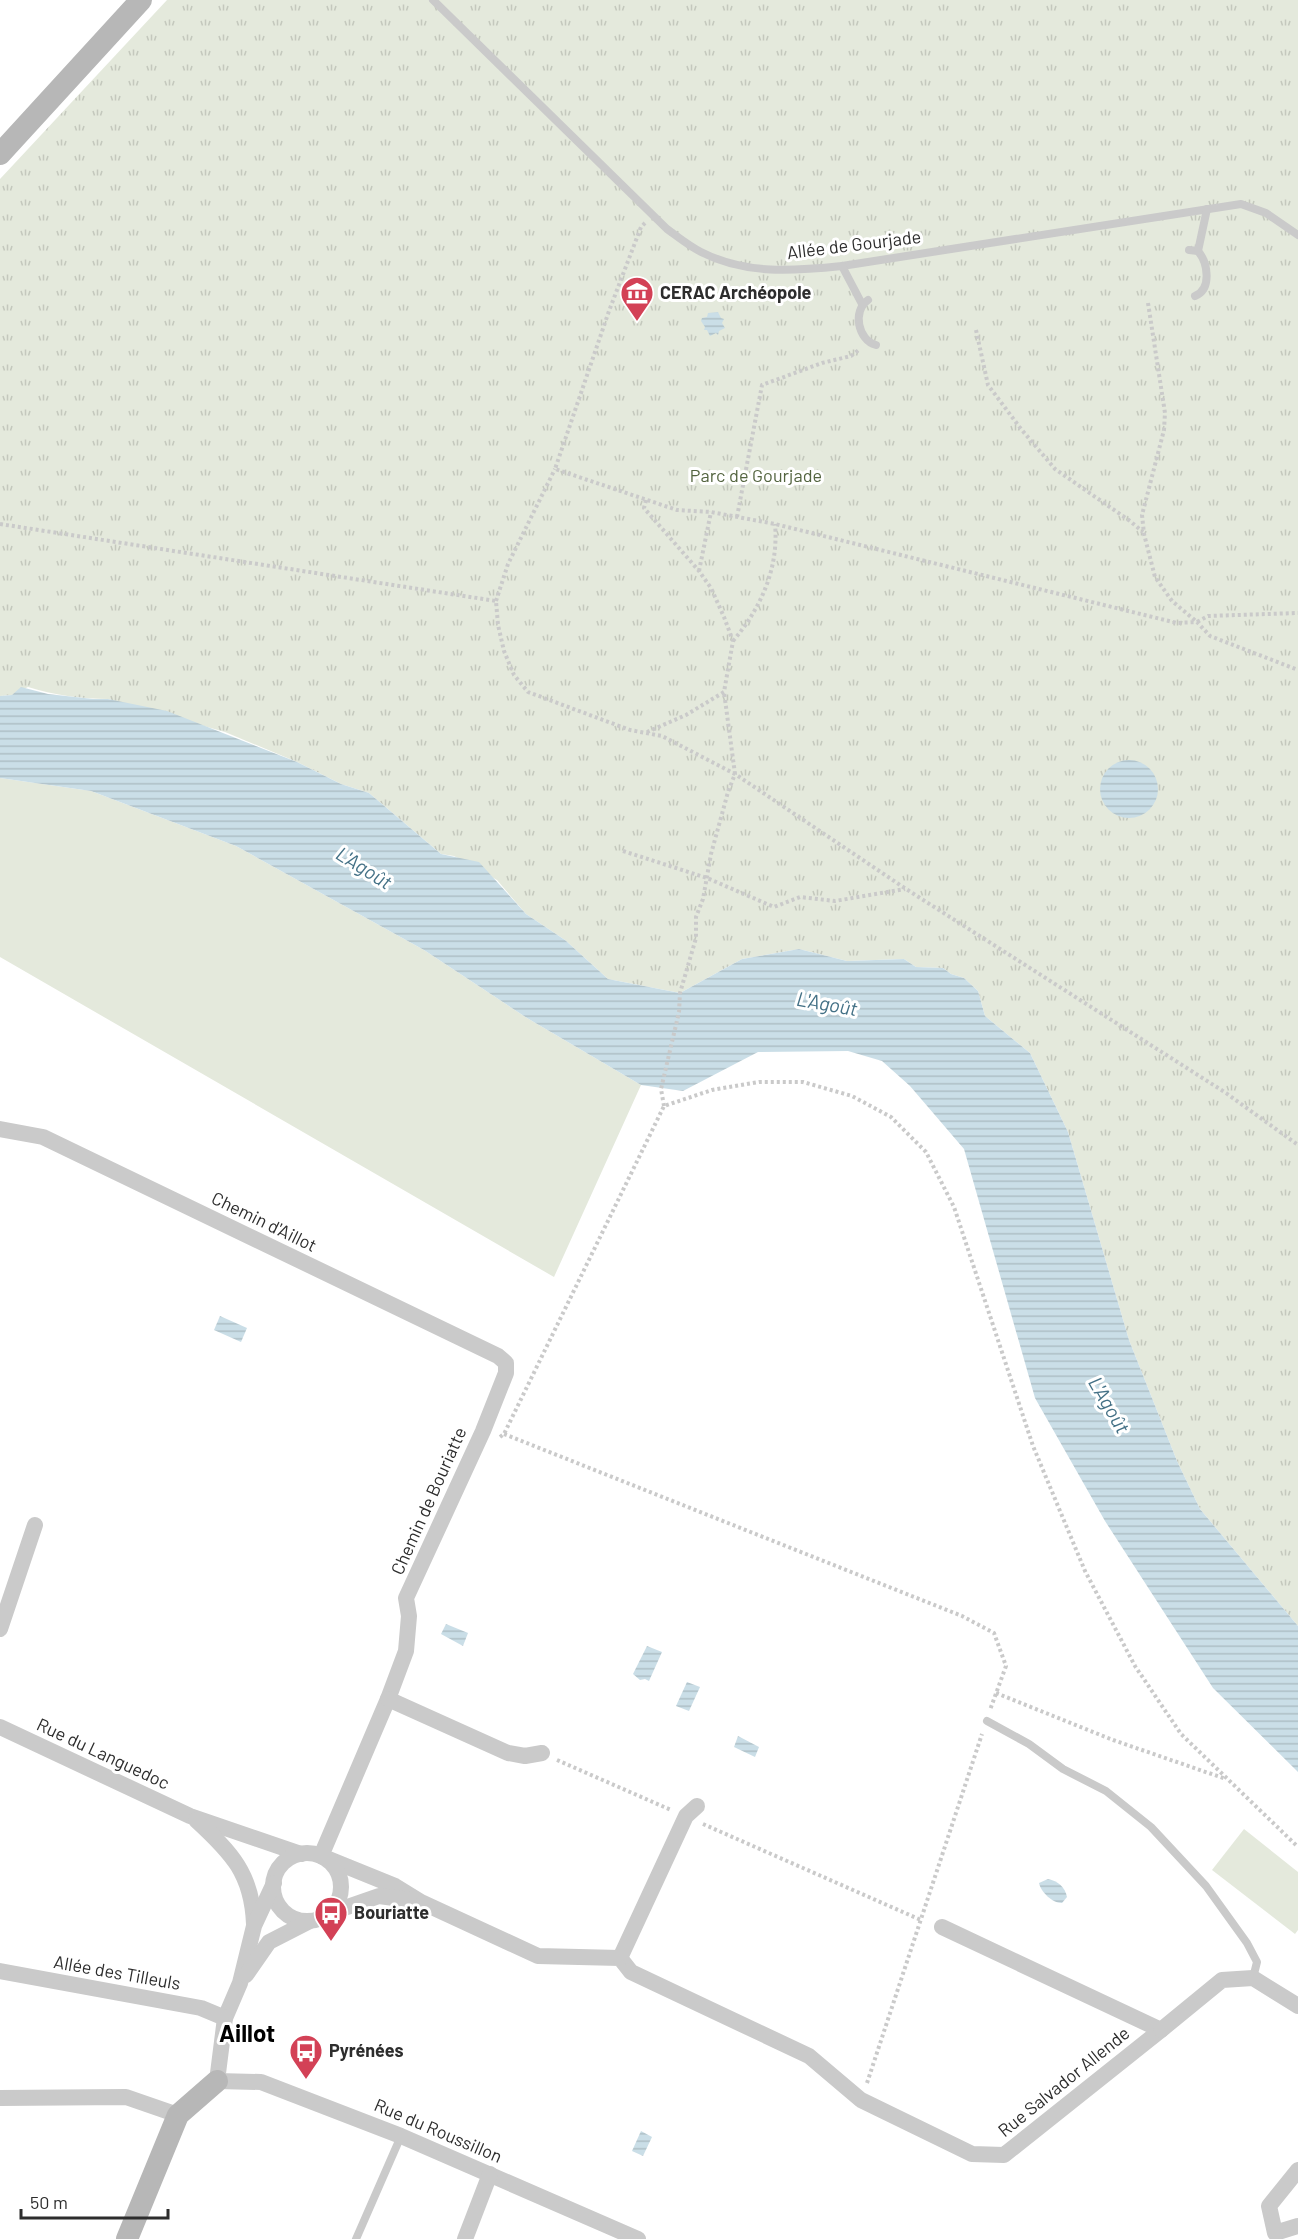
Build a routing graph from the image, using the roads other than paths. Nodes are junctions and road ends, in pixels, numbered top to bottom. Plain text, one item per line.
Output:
1 (141, 0) edge
2 (433, 0) edge
3 (0, 154) edge
4 (1207, 209) junction
5 (1298, 235) edge
6 (842, 267) junction
7 (1195, 296) dead end
8 (872, 344) road end
9 (0, 1129) edge
10 (506, 1363) joint
11 (35, 1525) dead end
12 (0, 1629) edge
13 (388, 1699) junction
14 (987, 1720) road end
15 (0, 1727) edge
16 (542, 1754) road end
17 (691, 1811) road end
18 (190, 1816) junction
19 (301, 1854) junction
20 (321, 1857) junction
21 (274, 1883) junction
22 (258, 1897) junction
23 (421, 1902) junction
24 (284, 1912) junction
25 (329, 1913) junction
26 (310, 1921) junction
27 (942, 1927) dead end
28 (620, 1958) junction
29 (0, 1971) edge
30 (1253, 1978) junction
31 (240, 1983) junction
32 (1298, 2006) edge
33 (225, 2018) junction
34 (1161, 2030) junction
35 (217, 2081) junction
36 (0, 2098) edge
37 (178, 2115) junction
38 (402, 2136) junction
39 (1298, 2170) edge
40 (490, 2174) junction
41 (1298, 2226) edge
42 (127, 2239) edge
43 (356, 2239) edge
44 (465, 2239) edge
45 (639, 2239) edge

1 - 3 main road
2 - 6 lane, Allée de Gourjade
4 - 5 lane, Allée de Gourjade
4 - 6 lane, Allée de Gourjade
4 - 7 lane
6 - 8 lane
9 - 10 street, Chemin d'Aillot
10 - 13 street, Chemin de Bouriatte
11 - 12 street
13 - 16 street
13 - 20 street, Chemin de Bouriatte
14 - 30 lane
15 - 18 street, Rue du Languedoc
17 - 28 street
18 - 19 street, Rue du Languedoc
18 - 22 street, Rue du Languedoc
19 - 20 street
19 - 21 street
20 - 23 street
20 - 25 street
21 - 22 street
21 - 24 street
22 - 24 street
22 - 31 street, Rue du Languedoc
23 - 25 street
23 - 28 street
24 - 26 street
25 - 26 street
26 - 31 street
27 - 34 street, Rue Salvador Allende
28 - 34 street, Rue Salvador Allende
29 - 33 street, Allée des Tilleuls
30 - 32 street
30 - 34 street
31 - 33 street
33 - 35 street
35 - 37 main road
35 - 38 street, Rue du Roussillon
36 - 37 street
37 - 42 main road
38 - 40 street, Rue du Roussillon
38 - 43 lane
39 - 41 street
40 - 44 street
40 - 45 street, Rue du Roussillon

